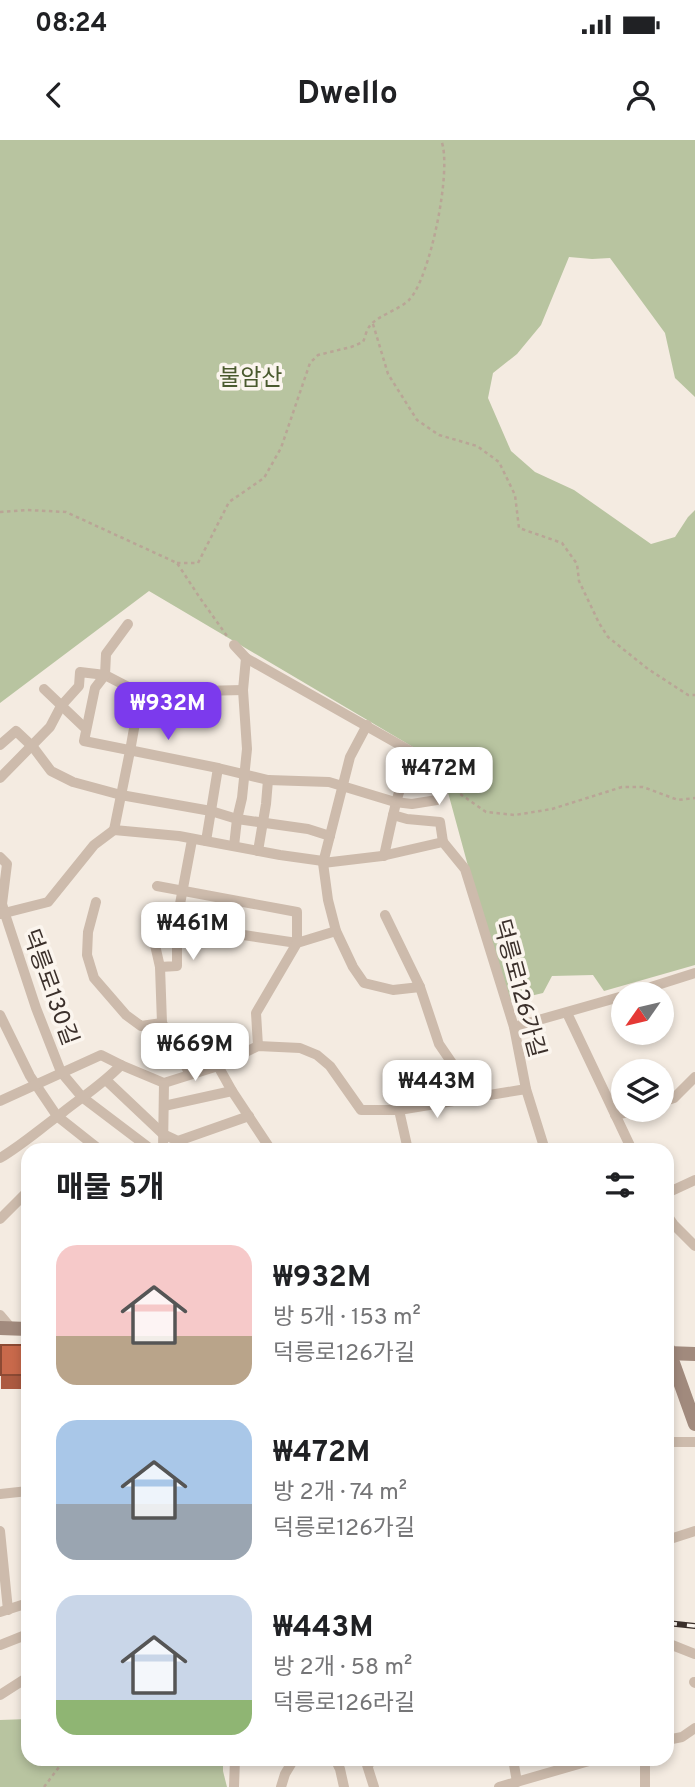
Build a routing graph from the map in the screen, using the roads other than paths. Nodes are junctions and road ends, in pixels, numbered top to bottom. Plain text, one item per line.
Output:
1 (128, 624) dead end
2 (234, 645) road end
3 (246, 658) junction
4 (106, 675) junction
5 (44, 688) dead end
6 (243, 690) junction
7 (140, 695) junction
8 (61, 706) junction
9 (367, 725) junction
10 (86, 729) junction
11 (31, 745) junction
12 (0, 746) edge
13 (130, 751) junction
14 (218, 768) junction
15 (245, 775) junction
16 (0, 778) edge
17 (268, 780) junction
18 (341, 786) junction
19 (121, 795) junction
20 (437, 800) dead end
21 (396, 802) junction
22 (211, 811) junction
23 (393, 815) junction
24 (237, 820) junction
25 (263, 824) junction
26 (114, 830) junction
27 (330, 836) junction
28 (192, 839) junction
29 (206, 841) junction
30 (443, 842) junction
31 (234, 846) junction
32 (258, 851) junction
33 (384, 856) junction
34 (0, 857) edge
35 (323, 863) junction
36 (157, 886) dead end
37 (181, 889) junction
38 (96, 902) dead end
39 (3, 914) edge
40 (385, 915) dead end
41 (177, 920) junction
42 (336, 931) junction
43 (297, 943) junction
44 (155, 945) dead end
45 (160, 967) junction
46 (695, 973) edge
47 (667, 982) edge
48 (419, 987) junction
49 (611, 1000) edge
50 (567, 1013) junction
51 (0, 1015) edge
52 (162, 1023) junction
53 (514, 1027) junction
54 (258, 1046) junction
55 (121, 1065) junction
56 (218, 1066) junction
57 (61, 1072) junction
58 (190, 1074) junction
59 (695, 1077) edge
60 (107, 1080) junction
61 (164, 1083) junction
62 (36, 1086) junction
63 (526, 1089) junction
64 (232, 1091) junction
65 (82, 1097) junction
66 (674, 1098) edge
67 (471, 1099) junction
68 (0, 1101) edge
69 (164, 1106) junction
70 (611, 1106) edge
71 (399, 1111) junction
72 (57, 1116) junction
73 (249, 1116) junction
74 (618, 1122) edge
75 (163, 1134) junction
76 (23, 1143) edge
77 (91, 1143) edge
78 (143, 1143) edge
79 (163, 1143) edge
80 (266, 1143) edge
81 (406, 1143) edge
82 (543, 1143) edge
83 (629, 1143) edge
84 (21, 1144) edge
85 (0, 1158) edge
86 (695, 1180) edge
87 (674, 1190) edge
88 (21, 1199) edge
89 (0, 1219) edge
90 (674, 1225) edge
91 (695, 1246) edge
92 (0, 1315) edge
93 (6, 1328) edge
94 (674, 1352) edge
95 (695, 1354) edge
96 (674, 1367) edge
97 (695, 1424) edge
98 (695, 1441) edge
99 (674, 1442) edge
100 (21, 1492) edge
101 (0, 1494) edge
102 (0, 1531) edge
103 (695, 1531) edge
104 (674, 1538) edge
105 (21, 1605) edge
106 (4, 1611) edge
107 (21, 1637) edge
108 (0, 1645) edge
109 (674, 1646) edge
110 (695, 1654) edge
111 (21, 1682) edge
112 (0, 1695) edge
113 (695, 1728) edge
114 (674, 1739) edge
115 (235, 1766) edge
116 (290, 1766) edge
117 (338, 1766) edge
118 (371, 1766) edge
119 (514, 1766) edge
120 (573, 1766) edge
121 (645, 1766) edge
122 (517, 1783) junction
123 (234, 1787) edge
124 (281, 1787) edge
125 (344, 1787) edge
126 (374, 1787) edge
127 (499, 1787) edge
128 (645, 1787) edge

1 - 4 street
2 - 3 street
3 - 6 street
3 - 9 street
4 - 7 street
4 - 8 street
4 - 10 street
5 - 8 street
6 - 7 street
6 - 15 street
7 - 13 street
8 - 10 street
8 - 11 street
9 - 18 street
9 - 21 street
10 - 13 street
11 - 12 street
11 - 16 street
11 - 19 street
13 - 14 street
13 - 19 street
14 - 15 street
14 - 22 street
15 - 17 street
15 - 24 street
17 - 18 street
17 - 25 street
18 - 21 street
18 - 27 street
19 - 22 street
19 - 26 street
20 - 21 street
21 - 23 street
22 - 24 street
22 - 29 street
23 - 30 street, 덕릉로126가길
23 - 33 street
24 - 25 street
24 - 31 street
25 - 27 street
25 - 32 street
26 - 28 street
26 - 39 street, 덕릉로130길
27 - 35 street
28 - 29 street
28 - 37 street
29 - 31 street
30 - 33 street
30 - 53 street, 덕릉로126가길
31 - 32 street
32 - 35 street
33 - 35 street
34 - 39 street
35 - 42 street
36 - 37 street
37 - 41 street
37 - 43 street
38 - 52 street
39 - 57 street, 덕릉로130길
40 - 48 street
41 - 43 street
41 - 45 street
42 - 43 street
42 - 48 street
43 - 54 street
44 - 45 street
45 - 52 street
46 - 47 street
48 - 67 street
49 - 50 street
50 - 53 street
50 - 70 street
51 - 62 street
52 - 58 street
53 - 63 street, 덕릉로126가길
54 - 56 street
54 - 71 street
55 - 57 street
55 - 60 street
55 - 61 street
56 - 58 street
56 - 64 street
57 - 62 street
57 - 65 street, 덕릉로130길
58 - 61 street
59 - 66 street
60 - 65 street
60 - 75 street
61 - 69 street
62 - 68 street
62 - 72 street
63 - 67 street
63 - 82 street, 덕릉로126가길
64 - 69 street
64 - 73 street
65 - 72 street
65 - 78 street, 덕릉로130길
67 - 71 street
69 - 75 street
71 - 81 street
72 - 76 street
72 - 77 street
73 - 75 street
73 - 80 street
74 - 83 street
75 - 79 street
84 - 85 street
86 - 87 street
88 - 89 street
90 - 91 street
92 - 93 street
94 - 95 main road
96 - 97 main road
98 - 99 street
100 - 101 street
102 - 106 street
103 - 104 street
105 - 106 street
107 - 108 street
109 - 110 street
111 - 112 street
113 - 114 street
115 - 123 street
116 - 124 street
117 - 125 street
118 - 126 street
119 - 122 street
120 - 122 street
121 - 128 street
122 - 127 street

